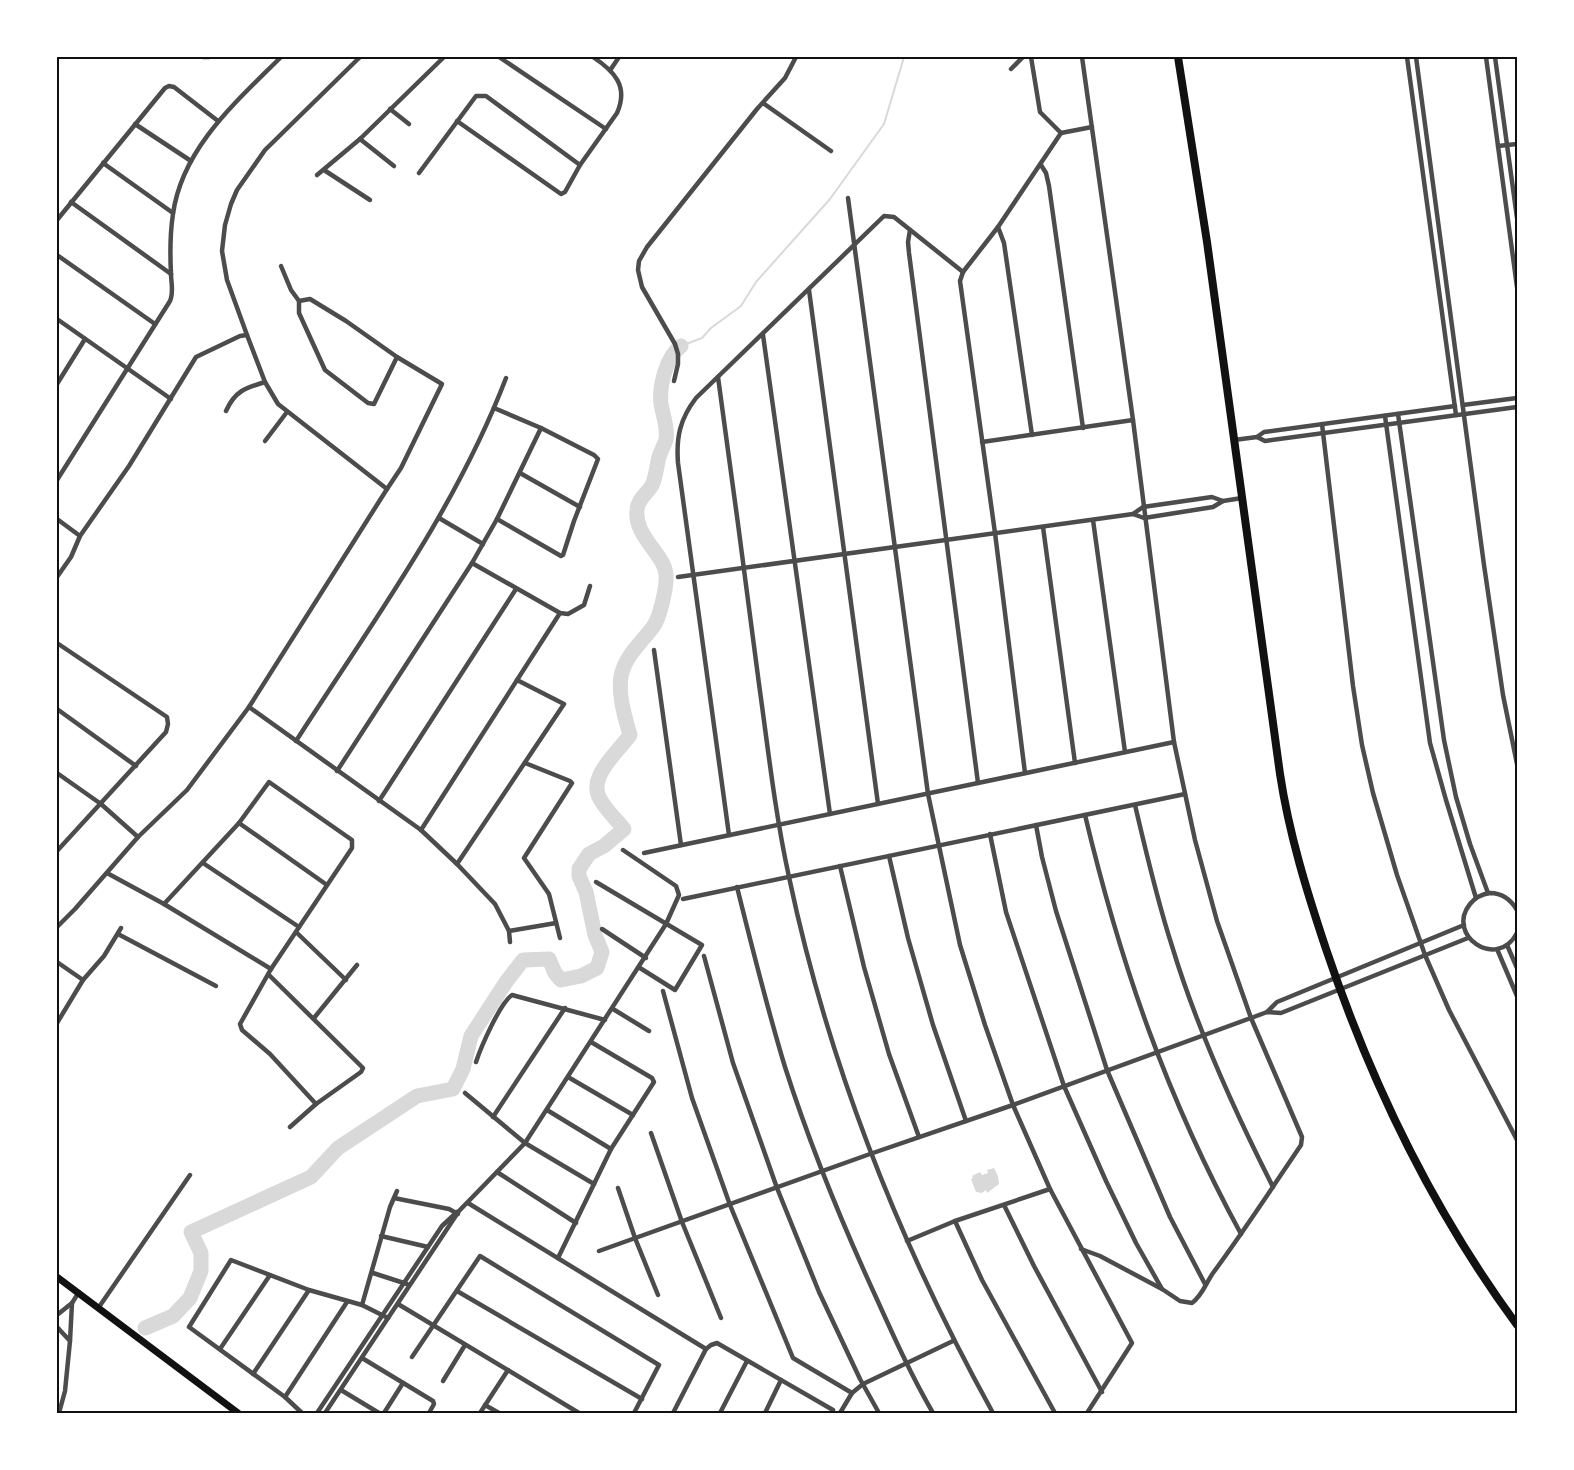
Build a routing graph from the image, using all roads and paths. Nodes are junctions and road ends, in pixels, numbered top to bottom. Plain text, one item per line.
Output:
1 (203, 57) edge
2 (209, 57) edge
3 (281, 57) edge
4 (444, 57) edge
5 (499, 57) edge
6 (593, 57) edge
7 (619, 57) edge
8 (796, 57) edge
9 (1023, 57) edge
10 (1031, 57) edge
11 (1082, 57) edge
12 (1178, 57) edge
13 (1407, 57) edge
14 (1416, 57) edge
15 (1486, 57) edge
16 (1495, 57) edge
17 (358, 58) edge
18 (611, 69) junction
19 (1011, 69) dead end
20 (763, 103) junction
21 (390, 109) junction
22 (218, 121) junction
23 (457, 121) junction
24 (135, 124) junction
25 (410, 124) dead end
26 (1092, 127) junction
27 (606, 129) junction
28 (1061, 132) junction
29 (360, 139) junction
30 (1517, 144) edge
31 (1507, 145) junction
32 (1498, 146) junction
33 (831, 150) dead end
34 (191, 161) junction
35 (103, 163) junction
36 (580, 165) junction
37 (1041, 165) junction
38 (394, 166) dead end
39 (324, 170) junction
40 (420, 173) dead end
41 (317, 175) dead end
42 (848, 198) dead end
43 (370, 200) dead end
44 (71, 202) junction
45 (173, 213) junction
46 (1517, 218) edge
47 (57, 220) edge
48 (998, 227) junction
49 (910, 229) junction
50 (854, 246) junction
51 (57, 255) edge
52 (281, 266) dead end
53 (963, 272) junction
54 (171, 274) junction
55 (1517, 287) edge
56 (809, 290) junction
57 (299, 301) junction
58 (57, 319) edge
59 (155, 324) junction
60 (247, 335) junction
61 (763, 335) junction
62 (85, 339) junction
63 (397, 357) junction
64 (128, 368) junction
65 (718, 377) junction
66 (506, 378) dead end
67 (674, 381) dead end
68 (265, 382) junction
69 (57, 384) edge
70 (1517, 398) edge
71 (171, 399) junction
72 (1464, 405) junction
73 (1454, 406) junction
74 (1517, 407) edge
75 (495, 408) junction
76 (226, 411) dead end
77 (287, 412) junction
78 (1398, 414) junction
79 (1465, 414) junction
80 (1456, 415) junction
81 (1385, 416) junction
82 (1133, 420) junction
83 (1399, 423) junction
84 (1322, 424) junction
85 (1386, 425) junction
86 (542, 428) junction
87 (1083, 428) junction
88 (1323, 433) junction
89 (1032, 435) junction
90 (1257, 437) junction
91 (1234, 440) junction
92 (265, 441) dead end
93 (982, 442) junction
94 (520, 473) junction
95 (57, 480) edge
96 (387, 489) junction
97 (1242, 498) junction
98 (1223, 501) junction
99 (580, 507) junction
100 (1143, 507) junction
101 (1133, 514) junction
102 (440, 518) junction
103 (1144, 518) junction
104 (57, 519) edge
105 (497, 519) junction
106 (1093, 520) junction
107 (1043, 527) junction
108 (995, 533) junction
109 (80, 536) junction
110 (945, 540) junction
111 (483, 544) junction
112 (894, 547) junction
113 (844, 554) junction
114 (796, 561) junction
115 (472, 563) junction
116 (744, 568) junction
117 (693, 575) junction
118 (57, 577) edge
119 (678, 577) dead end
120 (590, 586) dead end
121 (516, 589) junction
122 (560, 613) junction
123 (58, 644) edge
124 (654, 650) dead end
125 (517, 680) junction
126 (249, 707) junction
127 (57, 709) edge
128 (296, 741) junction
129 (1174, 742) junction
130 (1125, 752) junction
131 (525, 763) junction
132 (1075, 763) junction
133 (1517, 764) edge
134 (136, 766) junction
135 (337, 771) junction
136 (57, 773) edge
137 (1025, 773) junction
138 (978, 783) junction
139 (928, 794) junction
140 (1185, 794) junction
141 (379, 801) junction
142 (101, 804) junction
143 (878, 804) junction
144 (1135, 805) junction
145 (830, 814) junction
146 (1085, 815) junction
147 (239, 823) junction
148 (779, 825) junction
149 (1036, 825) junction
150 (421, 830) junction
151 (990, 834) junction
152 (729, 835) junction
153 (138, 837) junction
154 (57, 840) edge
155 (63, 844) junction
156 (681, 845) junction
157 (938, 847) junction
158 (623, 850) dead end
159 (57, 851) edge
160 (645, 853) dead end
161 (889, 856) junction
162 (203, 862) junction
163 (458, 864) junction
164 (840, 866) junction
165 (107, 873) junction
166 (789, 877) junction
167 (596, 882) dead end
168 (327, 885) junction
169 (737, 887) junction
170 (1488, 893) junction
171 (1476, 898) junction
172 (683, 899) dead end
173 (164, 904) junction
174 (1516, 906) edge
175 (556, 923) junction
176 (666, 924) junction
177 (1464, 925) junction
178 (57, 927) edge
179 (299, 927) junction
180 (121, 928) dead end
181 (602, 929) dead end
182 (509, 931) junction
183 (296, 932) junction
184 (1517, 933) edge
185 (118, 934) junction
186 (560, 938) dead end
187 (1468, 938) junction
188 (510, 942) dead end
189 (1421, 943) junction
190 (1507, 945) junction
191 (1497, 949) junction
192 (1425, 955) junction
193 (704, 956) dead end
194 (646, 958) junction
195 (57, 962) edge
196 (357, 965) dead end
197 (640, 968) junction
198 (1517, 968) edge
199 (271, 969) junction
200 (269, 975) junction
201 (1336, 979) junction
202 (83, 980) junction
203 (346, 980) junction
204 (216, 986) dead end
205 (1340, 990) junction
206 (663, 991) dead end
207 (1517, 996) edge
208 (565, 1008) junction
209 (613, 1009) junction
210 (1267, 1012) junction
211 (314, 1018) junction
212 (1251, 1018) junction
213 (605, 1020) junction
214 (57, 1023) edge
215 (649, 1031) dead end
216 (1205, 1036) junction
217 (591, 1042) junction
218 (1156, 1053) junction
219 (476, 1062) dead end
220 (1107, 1070) junction
221 (568, 1077) junction
222 (1064, 1086) junction
223 (465, 1093) dead end
224 (316, 1104) junction
225 (1013, 1105) junction
226 (547, 1110) junction
227 (633, 1115) junction
228 (493, 1117) junction
229 (966, 1121) junction
230 (290, 1127) dead end
231 (651, 1133) dead end
232 (919, 1137) junction
233 (1517, 1140) edge
234 (525, 1143) junction
235 (611, 1149) junction
236 (870, 1154) junction
237 (498, 1172) junction
238 (822, 1172) junction
239 (190, 1175) dead end
240 (594, 1184) junction
241 (1273, 1187) junction
242 (618, 1188) dead end
243 (777, 1188) junction
244 (1050, 1190) junction
245 (397, 1191) dead end
246 (394, 1198) junction
247 (468, 1203) junction
248 (730, 1205) junction
249 (1004, 1205) junction
250 (458, 1213) junction
251 (682, 1221) junction
252 (955, 1221) junction
253 (576, 1223) junction
254 (1241, 1234) junction
255 (381, 1236) junction
256 (635, 1238) junction
257 (907, 1241) junction
258 (428, 1247) junction
259 (1080, 1249) junction
260 (599, 1251) dead end
261 (558, 1258) junction
262 (372, 1273) junction
263 (270, 1275) junction
264 (57, 1277) edge
265 (407, 1284) junction
266 (1205, 1284) junction
267 (1162, 1289) junction
268 (309, 1290) junction
269 (457, 1291) junction
270 (79, 1292) junction
271 (658, 1295) dead end
272 (347, 1302) junction
273 (72, 1303) junction
274 (398, 1304) junction
275 (362, 1305) junction
276 (99, 1307) junction
277 (57, 1315) edge
278 (386, 1317) junction
279 (721, 1318) dead end
280 (1517, 1325) edge
281 (432, 1326) junction
282 (57, 1327) edge
283 (70, 1341) junction
284 (953, 1341) junction
285 (465, 1345) junction
286 (220, 1349) junction
287 (706, 1349) junction
288 (412, 1357) dead end
289 (362, 1358) junction
290 (747, 1361) junction
291 (908, 1363) junction
292 (508, 1370) junction
293 (253, 1374) junction
294 (781, 1380) junction
295 (443, 1381) dead end
296 (403, 1383) junction
297 (863, 1384) junction
298 (341, 1390) junction
299 (1102, 1392) junction
300 (852, 1393) junction
301 (285, 1397) junction
302 (642, 1399) junction
303 (485, 1405) junction
304 (833, 1410) dead end
305 (59, 1413) edge
306 (238, 1413) edge
307 (302, 1413) edge
308 (317, 1413) edge
309 (325, 1413) edge
310 (379, 1413) edge
311 (384, 1413) edge
312 (429, 1413) edge
313 (480, 1413) edge
314 (499, 1413) edge
315 (579, 1413) edge
316 (634, 1413) edge
317 (673, 1413) edge
318 (720, 1413) edge
319 (765, 1413) edge
320 (840, 1413) edge
321 (879, 1413) edge
322 (933, 1413) edge
323 (993, 1413) edge
324 (1055, 1413) edge
325 (1088, 1413) edge

1 - 2 street
3 - 22 street
4 - 21 street
5 - 27 street
6 - 18 street
7 - 18 street
8 - 20 street
9 - 19 street
10 - 28 street
11 - 26 street
12 - 91 main road
13 - 73 street
14 - 72 street
15 - 32 street
16 - 31 street
17 - 60 street
18 - 27 street
20 - 33 street
20 - 67 street
21 - 25 street
21 - 29 street
22 - 24 street
22 - 34 street
23 - 36 street
23 - 36 street
23 - 40 street
24 - 34 street
24 - 35 street
26 - 28 street
26 - 82 street
27 - 36 street
28 - 37 street
29 - 38 street
29 - 39 street
30 - 31 street
31 - 32 street
31 - 46 street
32 - 55 street
34 - 45 street
35 - 44 street
35 - 45 street
37 - 48 street
37 - 87 street
39 - 41 street
39 - 43 street
42 - 50 street
44 - 47 street
44 - 54 street
45 - 54 street
48 - 53 street
48 - 89 street
49 - 50 street
49 - 53 street
49 - 110 street
50 - 56 street
50 - 112 street
51 - 59 street
52 - 57 street
53 - 93 street
54 - 59 street
56 - 61 street
56 - 113 street
57 - 63 street
57 - 63 street
58 - 62 street
59 - 64 street
60 - 68 street
60 - 71 street
61 - 65 street
61 - 114 street
62 - 64 street
62 - 69 street
63 - 96 street
64 - 71 street
64 - 95 street
65 - 116 street
65 - 117 street
66 - 75 street
68 - 76 street
68 - 77 street
70 - 72 street
71 - 109 street
72 - 73 street
72 - 79 street
73 - 78 street
73 - 80 street
74 - 79 street
75 - 86 street
75 - 102 street
77 - 92 street
77 - 96 street
78 - 81 street
78 - 83 street
79 - 80 street
79 - 133 street
80 - 83 street
81 - 84 street
81 - 85 street
82 - 87 street
82 - 100 street
83 - 85 street
83 - 170 street
84 - 88 street
84 - 90 street
85 - 88 street
85 - 171 street
86 - 94 street
86 - 99 street
87 - 89 street
88 - 90 street
88 - 189 street
89 - 93 street
90 - 91 street
91 - 97 main road
93 - 108 street
94 - 99 street
94 - 105 street
96 - 126 street
97 - 98 street
97 - 201 main road
98 - 100 street
98 - 103 street
99 - 105 street
100 - 101 street
100 - 103 street
101 - 103 street
101 - 106 street
102 - 111 street
102 - 128 street
103 - 129 street
104 - 109 street
105 - 111 street
106 - 107 street
106 - 130 street
107 - 108 street
107 - 132 street
108 - 110 street
108 - 137 street
109 - 118 street
110 - 112 street
110 - 138 street
111 - 115 street
112 - 113 street
112 - 139 street
113 - 114 street
113 - 143 street
114 - 116 street
114 - 145 street
115 - 121 street
115 - 135 street
116 - 117 street
116 - 148 street
117 - 119 street
117 - 152 street
120 - 122 street
121 - 122 street
121 - 141 street
122 - 125 street
123 - 134 street
124 - 156 street
125 - 131 street
125 - 150 street
126 - 128 street
126 - 153 street
127 - 134 street
128 - 135 street
129 - 130 street
129 - 140 street
130 - 132 street
131 - 163 street
131 - 175 street
132 - 137 street
134 - 142 street
135 - 141 street
136 - 142 street
137 - 138 street
138 - 139 street
139 - 143 street
139 - 157 street
140 - 144 street
140 - 212 street
141 - 150 street
142 - 153 street
142 - 155 street
143 - 145 street
144 - 146 street
144 - 216 street
145 - 148 street
146 - 149 street
146 - 218 street
147 - 162 street
147 - 168 street
147 - 168 street
148 - 152 street
148 - 166 street
149 - 151 street
149 - 220 street
150 - 163 street
151 - 157 street
151 - 222 street
152 - 156 street
153 - 165 street
154 - 155 street
155 - 159 street
156 - 160 street
157 - 161 street
157 - 225 street
158 - 176 street
161 - 164 street
161 - 229 street
162 - 173 street
162 - 179 street
163 - 182 street
164 - 166 street
164 - 232 street
165 - 173 street
165 - 178 street
166 - 169 street
166 - 236 street
167 - 176 street
168 - 179 street
169 - 172 street
169 - 238 street
170 - 171 street
170 - 174 street
171 - 177 street
173 - 199 street
175 - 182 street
175 - 186 street
176 - 194 street
176 - 197 street
177 - 187 street
177 - 189 street
179 - 183 street
180 - 185 street
181 - 194 street
182 - 188 street
183 - 199 street
183 - 203 street
184 - 190 street
185 - 202 street
185 - 204 street
187 - 191 street
187 - 192 street
189 - 192 street
189 - 201 street
190 - 191 street
190 - 198 street
191 - 207 street
192 - 205 street
192 - 233 street
193 - 243 street
194 - 197 street
195 - 202 street
196 - 203 street
197 - 209 street
199 - 200 street
200 - 211 street
200 - 224 street
201 - 205 main road
201 - 210 street
202 - 214 street
203 - 211 street
205 - 210 street
205 - 280 main road
206 - 248 street
208 - 213 street
208 - 219 street
208 - 228 street
209 - 213 street
209 - 215 street
210 - 212 street
211 - 224 street
212 - 216 street
212 - 241 street
213 - 217 street
216 - 218 street
216 - 241 street
217 - 221 street
217 - 227 street
218 - 220 street
218 - 254 street
220 - 222 street
220 - 266 street
221 - 226 street
221 - 227 street
222 - 225 street
222 - 267 street
223 - 228 street
224 - 230 street
225 - 229 street
225 - 244 street
226 - 234 street
226 - 235 street
227 - 235 street
228 - 234 street
229 - 232 street
231 - 251 street
232 - 236 street
234 - 237 street
234 - 240 street
235 - 240 street
236 - 238 street
236 - 257 street
237 - 247 street
237 - 253 street
238 - 243 street
238 - 291 street
239 - 276 street
240 - 253 street
241 - 254 street
242 - 256 street
243 - 248 street
243 - 297 street
244 - 249 street
244 - 259 street
245 - 246 street
246 - 250 street
246 - 255 street
247 - 250 street
247 - 261 street
248 - 251 street
248 - 300 street
249 - 252 street
249 - 299 street
250 - 258 street
250 - 265 street
251 - 256 street
251 - 279 street
252 - 257 street
252 - 324 street
253 - 261 street
254 - 266 street
255 - 258 street
255 - 262 street
256 - 260 street
256 - 271 street
257 - 284 street
258 - 265 street
259 - 267 street
259 - 299 street
261 - 287 street
262 - 265 street
262 - 275 street
263 - 268 street
263 - 286 street
263 - 286 street
264 - 270 main road
265 - 274 street
265 - 278 street
266 - 267 street
268 - 272 street
268 - 293 street
269 - 281 street
269 - 302 street
269 - 302 street
270 - 273 street
270 - 276 main road
272 - 275 street
272 - 301 street
273 - 277 street
273 - 283 street
274 - 278 street
274 - 281 street
275 - 278 street
276 - 306 main road
278 - 289 street
278 - 308 street
281 - 285 street
281 - 288 street
282 - 283 street
283 - 305 street
284 - 291 street
284 - 323 street
285 - 292 street
285 - 295 street
286 - 293 street
287 - 290 street
287 - 317 street
289 - 296 street
289 - 298 street
290 - 294 street
290 - 318 street
291 - 297 street
291 - 322 street
292 - 303 street
292 - 315 street
293 - 301 street
294 - 304 street
294 - 319 street
296 - 311 street
296 - 312 street
297 - 300 street
297 - 321 street
298 - 309 street
298 - 310 street
299 - 325 street
300 - 320 street
301 - 307 street
302 - 316 street
303 - 313 street
303 - 314 street

